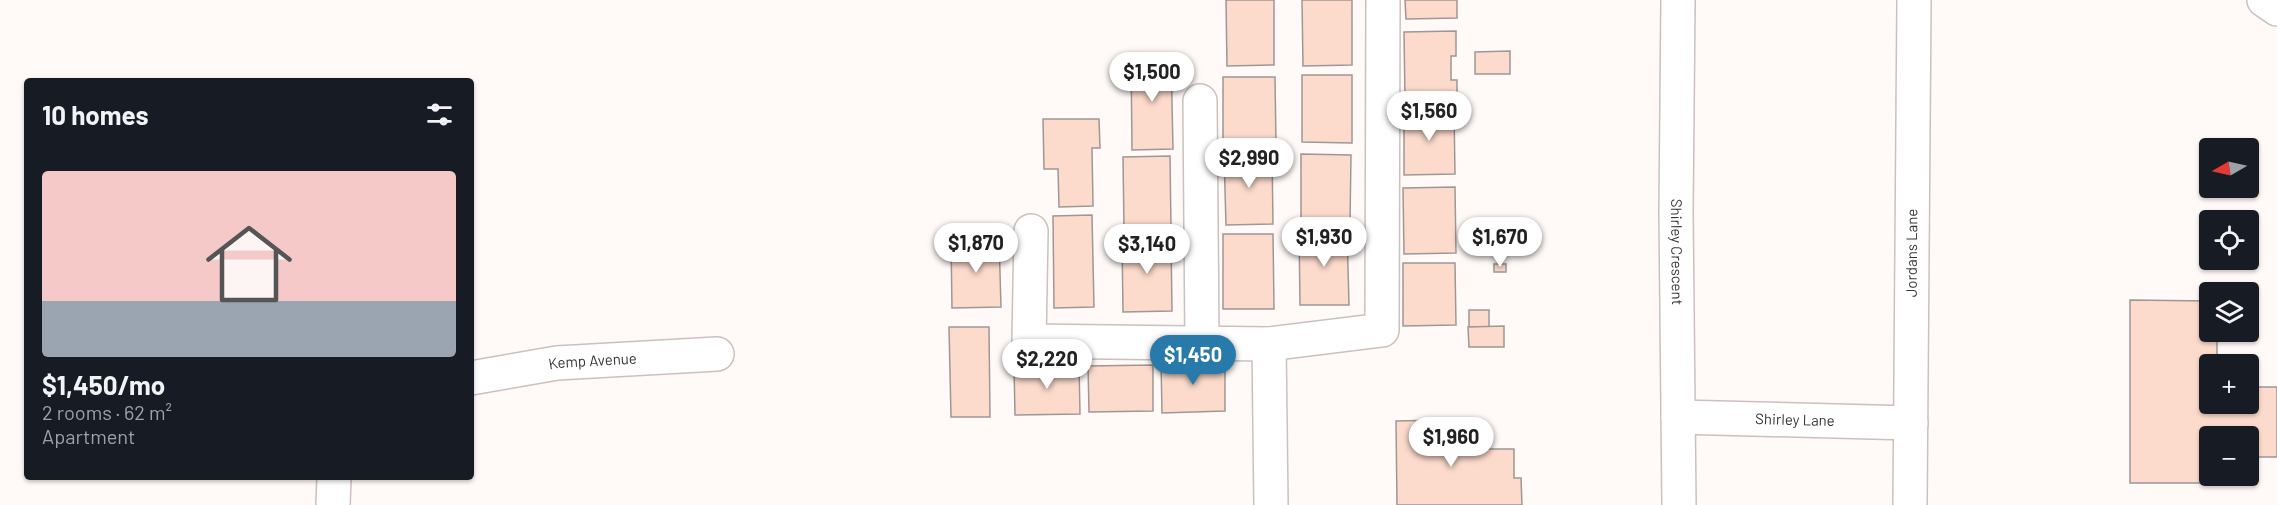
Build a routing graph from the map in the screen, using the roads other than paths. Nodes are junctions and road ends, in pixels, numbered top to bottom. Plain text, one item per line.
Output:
1 (1383, 0) edge
2 (1678, 0) edge
3 (1914, 0) edge
4 (2264, 0) edge
5 (2277, 9) edge
6 (1200, 100) dead end
7 (1031, 231) dead end
8 (1202, 343) junction
9 (1269, 344) junction
10 (717, 354) dead end
11 (474, 377) edge
12 (1678, 417) junction
13 (1911, 423) junction
14 (333, 480) edge
15 (333, 505) edge
16 (1271, 505) edge
17 (1679, 505) edge
18 (1910, 505) edge

1 - 9 street
2 - 12 street, Shirley Crescent
3 - 13 street, Jordans Lane
4 - 5 street
6 - 8 street
7 - 8 street
8 - 9 street
9 - 16 street
10 - 11 street, Kemp Avenue
12 - 13 street, Shirley Lane
12 - 17 street, Shirley Crescent
13 - 18 street, Jordans Lane
14 - 15 street

